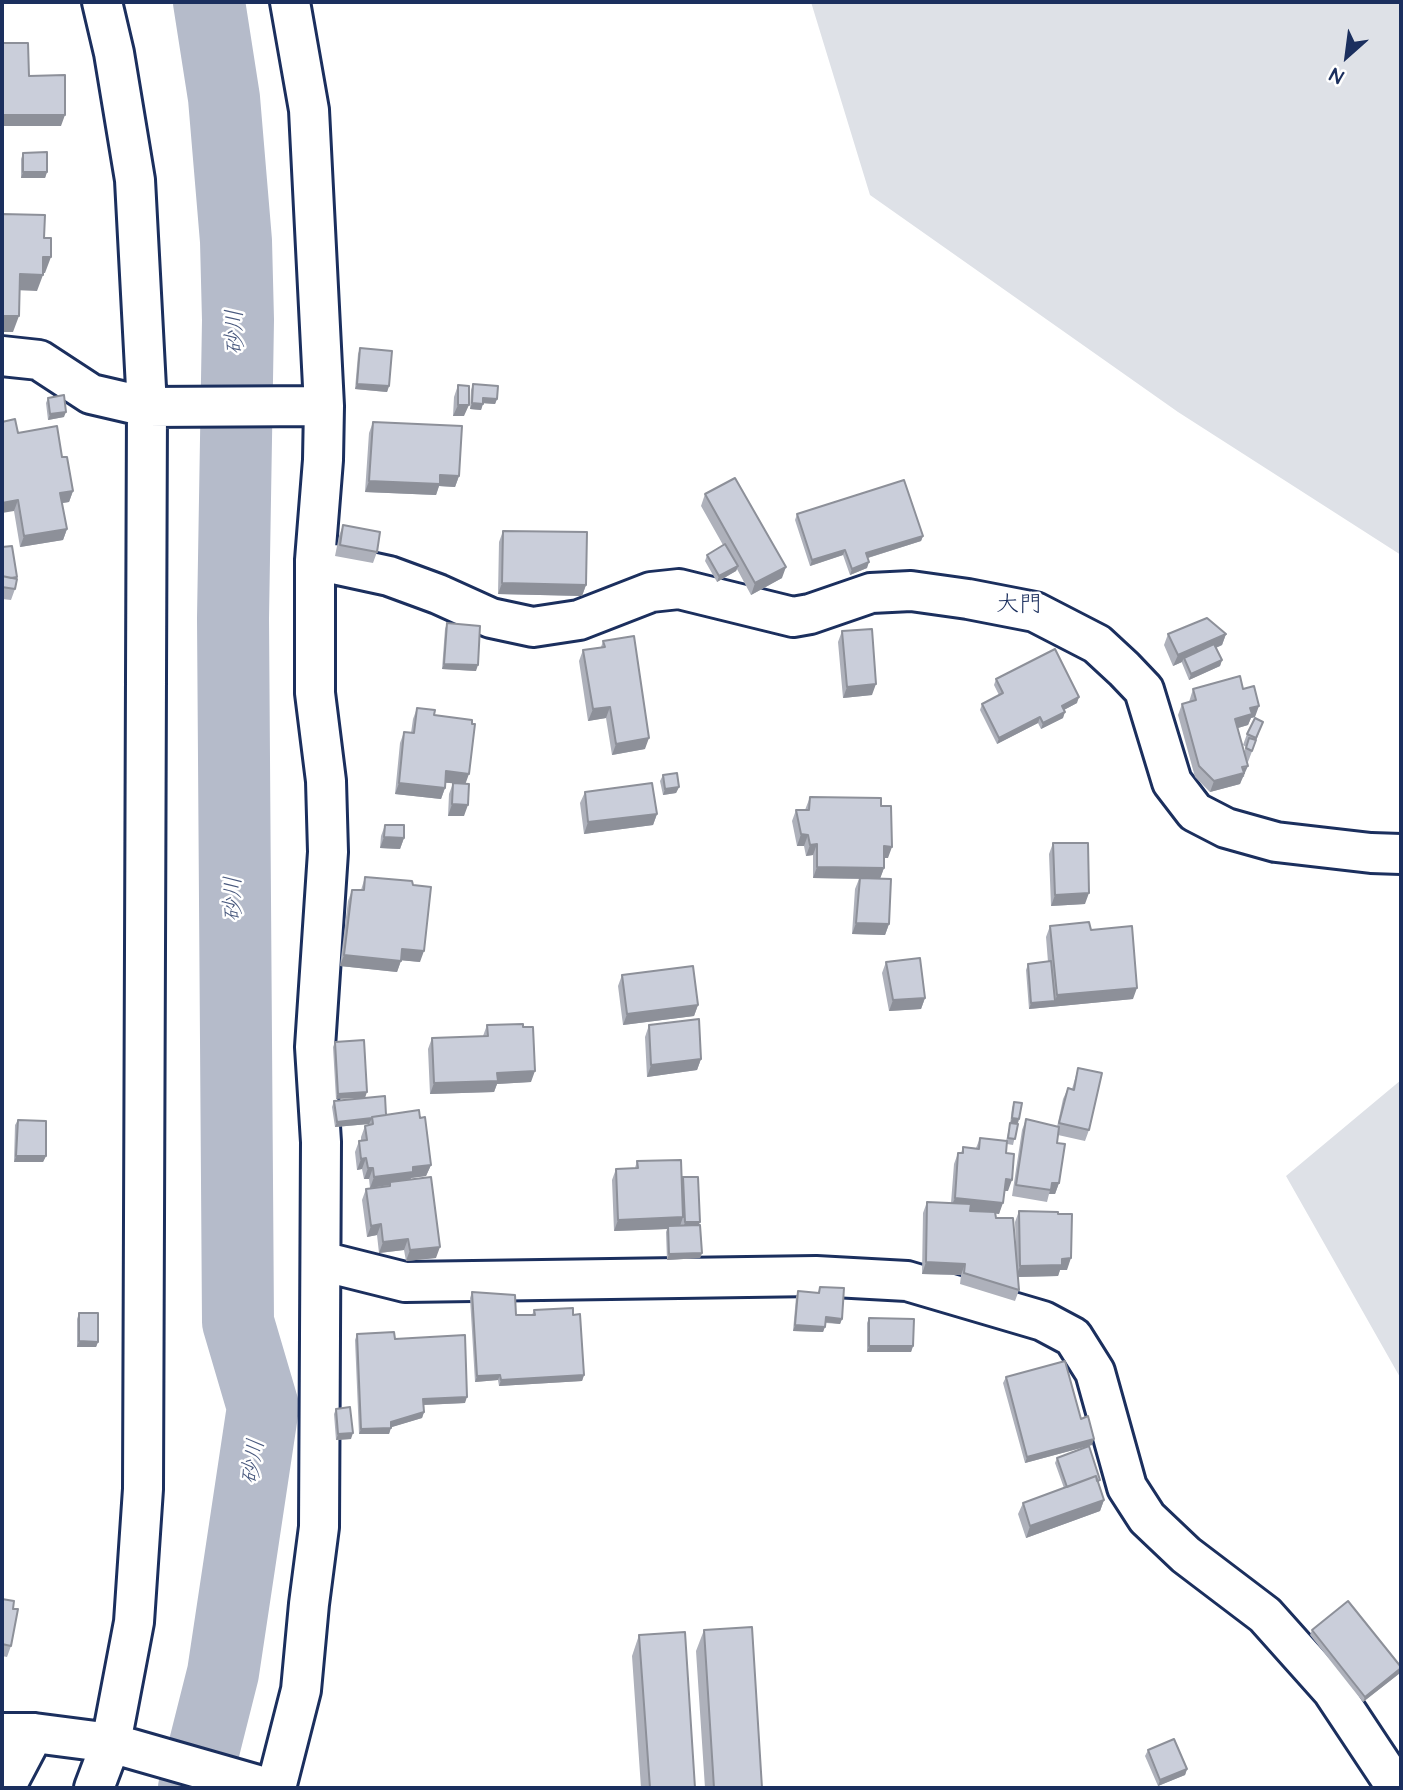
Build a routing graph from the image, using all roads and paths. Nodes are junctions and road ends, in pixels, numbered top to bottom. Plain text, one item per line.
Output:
1 (102, 2) edge
2 (290, 2) edge
3 (2, 356) edge
4 (162, 407) junction
5 (316, 407) junction
6 (315, 560) junction
7 (1401, 854) edge
8 (321, 1261) junction
9 (18, 1733) edge
10 (124, 1746) junction
11 (5, 1788) edge
12 (93, 1788) edge
13 (269, 1788) edge
14 (1397, 1788) edge

1 - 4 street
2 - 5 street
3 - 4 street
4 - 5 street
4 - 10 street
5 - 6 street
6 - 7 street
6 - 8 street
8 - 13 street
8 - 14 street
9 - 10 street
9 - 11 street
10 - 12 street
10 - 13 street

